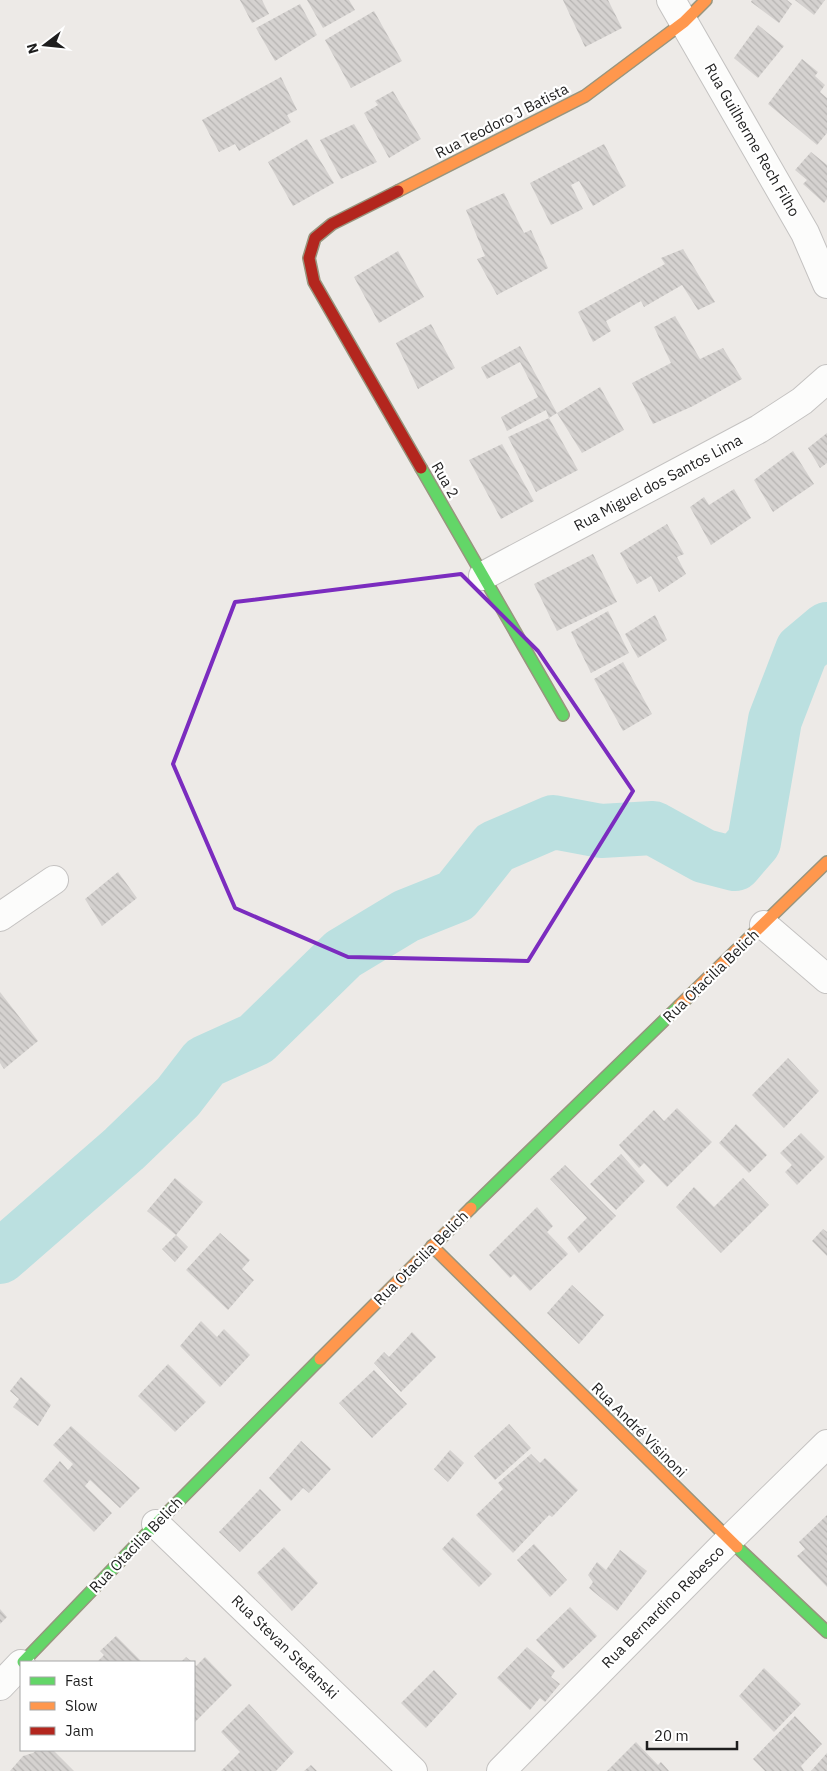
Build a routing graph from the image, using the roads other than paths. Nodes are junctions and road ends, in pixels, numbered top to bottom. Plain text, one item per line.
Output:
1 (706, 0) edge
2 (677, 11) edge
3 (309, 258) joint
4 (827, 284) edge
5 (827, 380) edge
6 (483, 576) junction
7 (563, 715) dead end
8 (827, 862) edge
9 (54, 880) dead end
10 (0, 917) edge
11 (764, 925) junction
12 (827, 979) edge
13 (432, 1246) junction
14 (827, 1444) edge
15 (156, 1524) junction
16 (729, 1540) junction
17 (827, 1632) edge
18 (24, 1661) edge
19 (20, 1665) edge
20 (0, 1686) edge
21 (413, 1771) edge
22 (501, 1771) edge

1 - 2 street, Rua Teodoro J Batista
2 - 3 street, Rua Teodoro J Batista
2 - 4 street, Rua Guilherme Rech Filho
3 - 6 street, Rua 2
5 - 6 street, Rua Miguel dos Santos Lima
6 - 7 street, Rua 2
8 - 11 street, Rua Otacilia Belich
9 - 10 street
11 - 12 street
11 - 13 street, Rua Otacilia Belich
13 - 15 street, Rua Otacilia Belich
13 - 16 street, Rua André Visinoni
14 - 16 street, Rua Bernardino Rebesco
15 - 18 street, Rua Otacilia Belich
15 - 21 street, Rua Stevan Stefanski
16 - 17 street, Rua André Visinoni
16 - 22 street, Rua Bernardino Rebesco
19 - 20 street, Rua Otacilia Belich

